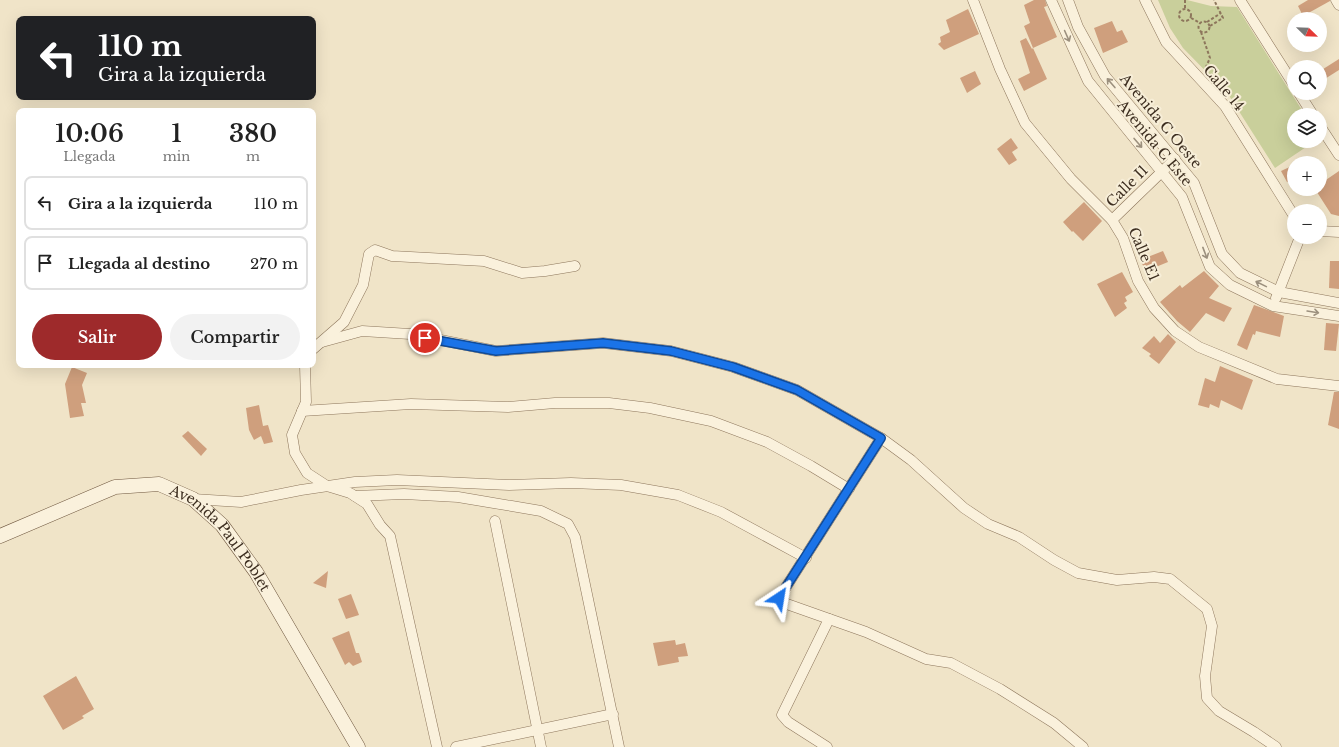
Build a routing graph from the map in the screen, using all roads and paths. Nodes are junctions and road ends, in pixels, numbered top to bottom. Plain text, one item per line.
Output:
1 (973, 0) edge
2 (1052, 0) edge
3 (1068, 0) edge
4 (1145, 0) edge
5 (1185, 0) edge
6 (1214, 0) edge
7 (1240, 0) edge
8 (1338, 0) edge
9 (1339, 6) edge
10 (1185, 9) junction
11 (1221, 13) junction
12 (1190, 18) junction
13 (1208, 22) junction
14 (1200, 23) junction
15 (1210, 26) junction
16 (1201, 32) junction
17 (1287, 74) edge
18 (1200, 81) junction
19 (1327, 137) edge
20 (1339, 156) edge
21 (1175, 159) junction
22 (1162, 171) junction
23 (1287, 205) edge
24 (1112, 220) junction
25 (1327, 231) edge
26 (1339, 232) edge
27 (1297, 244) edge
28 (575, 266) dead end
29 (1279, 292) junction
30 (1339, 303) edge
31 (1273, 306) junction
32 (1339, 316) edge
33 (322, 342) junction
34 (316, 347) edge
35 (305, 368) edge
36 (1339, 386) edge
37 (302, 411) junction
38 (881, 438) junction
39 (327, 486) junction
40 (849, 489) junction
41 (355, 496) junction
42 (193, 499) junction
43 (495, 521) dead end
44 (0, 536) edge
45 (806, 558) junction
46 (828, 619) junction
47 (613, 714) junction
48 (538, 731) junction
49 (358, 747) edge
50 (437, 747) edge
51 (456, 747) edge
52 (541, 747) edge
53 (620, 747) edge
54 (827, 747) edge
55 (1083, 747) edge
56 (1276, 747) edge

1 - 24 street, Calle E1
2 -> 22 street, Avenida C Este
21 -> 3 street, Avenida C Oeste
4 - 18 street, Calle 14
5 - 10 path
6 - 11 path
7 - 17 street
8 - 9 street
10 - 12 path
10 - 12 path
11 - 13 path
11 - 15 path
12 - 14 path
13 - 14 path
13 - 15 path
14 - 16 path
15 - 16 path
16 - 18 path
18 - 23 street, Calle 14
19 - 20 street
21 - 22 street, Calle I1
29 -> 21 street, Avenida C Oeste
22 - 24 street, Calle I1
22 -> 31 street, Avenida C Este
24 - 36 street, Calle E1
25 - 26 street
27 - 29 street
28 - 33 street
29 - 30 street, Avenida C Oeste
29 - 31 street
31 -> 32 street, Avenida C Este
33 - 34 street
33 - 38 street
35 - 37 street
37 - 39 street
37 - 40 street
38 - 40 street
38 - 56 street
39 - 41 street
39 - 42 street
39 - 45 street
40 - 45 street
41 - 47 street
41 - 50 street
42 - 44 main road, Avenida Paul Poblet
42 - 49 main road, Avenida Paul Poblet
43 - 48 street
45 - 46 street
46 - 54 street
46 - 55 street
47 - 48 street
47 - 53 street
48 - 51 street
48 - 52 street

